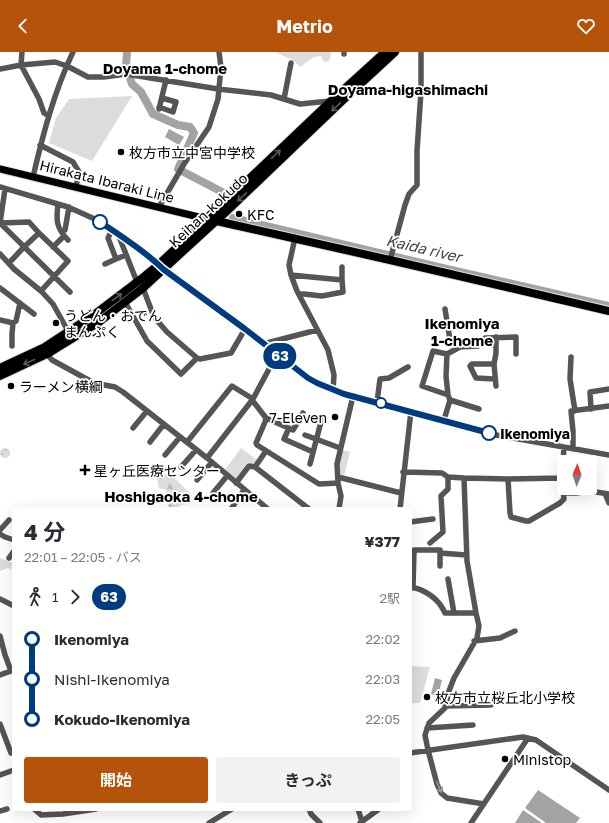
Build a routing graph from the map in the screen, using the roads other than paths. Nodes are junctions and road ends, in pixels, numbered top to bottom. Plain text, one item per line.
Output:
1 (22, 52) edge
2 (73, 52) edge
3 (219, 52) edge
4 (385, 52) edge
5 (395, 52) edge
6 (421, 52) edge
7 (291, 63) dead end
8 (21, 65) junction
9 (67, 66) junction
10 (0, 69) edge
11 (166, 80) junction
12 (218, 89) junction
13 (162, 98) junction
14 (284, 99) junction
15 (331, 101) junction
16 (49, 116) junction
17 (40, 145) junction
18 (0, 169) edge
19 (33, 177) junction
20 (76, 187) junction
21 (3, 188) edge
22 (58, 204) junction
23 (70, 207) junction
24 (159, 207) junction
25 (211, 220) junction
26 (0, 223) edge
27 (65, 230) dead end
28 (115, 232) junction
29 (39, 233) junction
30 (295, 238) junction
31 (24, 247) junction
32 (53, 247) junction
33 (0, 254) edge
34 (126, 255) junction
35 (116, 259) junction
36 (390, 260) junction
37 (9, 263) junction
38 (105, 264) dead end
39 (161, 267) junction
40 (342, 267) dead end
41 (292, 275) junction
42 (54, 276) junction
43 (342, 280) junction
44 (140, 285) junction
45 (0, 288) edge
46 (41, 290) junction
47 (70, 292) dead end
48 (299, 294) junction
49 (125, 302) junction
50 (20, 303) junction
51 (445, 309) dead end
52 (609, 311) edge
53 (34, 314) dead end
54 (0, 320) edge
55 (13, 324) junction
56 (245, 329) junction
57 (317, 330) junction
58 (68, 331) junction
59 (496, 338) junction
60 (263, 344) junction
61 (12, 346) dead end
62 (460, 347) junction
63 (47, 354) junction
64 (278, 354) junction
65 (447, 354) junction
66 (516, 354) dead end
67 (570, 357) dead end
68 (197, 358) junction
69 (494, 364) junction
70 (408, 367) dead end
71 (0, 368) edge
72 (0, 376) edge
73 (495, 379) junction
74 (496, 386) dead end
75 (609, 389) edge
76 (333, 390) junction
77 (353, 396) junction
78 (449, 398) junction
79 (252, 399) junction
80 (377, 402) junction
81 (609, 406) edge
82 (479, 409) dead end
83 (591, 409) junction
84 (147, 411) junction
85 (411, 411) junction
86 (575, 411) junction
87 (303, 413) dead end
88 (266, 418) junction
89 (322, 418) dead end
90 (444, 420) junction
91 (164, 424) junction
92 (133, 428) dead end
93 (289, 428) junction
94 (305, 435) dead end
95 (180, 437) junction
96 (315, 439) junction
97 (150, 442) dead end
98 (187, 442) junction
99 (564, 447) junction
100 (340, 448) junction
101 (573, 449) junction
102 (196, 450) junction
103 (266, 451) junction
104 (313, 452) junction
105 (165, 455) dead end
106 (563, 455) edge
107 (609, 455) edge
108 (209, 460) junction
109 (310, 464) dead end
110 (181, 467) dead end
111 (255, 467) junction
112 (403, 472) junction
113 (227, 476) junction
114 (448, 477) junction
115 (464, 478) junction
116 (557, 478) edge
117 (508, 479) junction
118 (197, 480) dead end
119 (338, 480) junction
120 (236, 483) junction
121 (244, 490) junction
122 (597, 492) edge
123 (213, 493) dead end
124 (401, 493) junction
125 (608, 494) edge
126 (563, 495) edge
127 (609, 504) edge
128 (232, 507) edge
129 (261, 507) edge
130 (306, 507) edge
131 (339, 507) edge
132 (400, 507) edge
133 (433, 519) dead end
134 (9, 520) dead end
135 (412, 522) edge
136 (0, 530) edge
137 (0, 534) edge
138 (12, 539) edge
139 (430, 543) dead end
140 (440, 553) junction
141 (12, 554) edge
142 (466, 555) junction
143 (9, 558) dead end
144 (440, 566) dead end
145 (448, 579) dead end
146 (412, 588) edge
147 (0, 600) edge
148 (12, 605) edge
149 (454, 613) junction
150 (476, 613) junction
151 (515, 631) dead end
152 (0, 636) edge
153 (474, 641) junction
154 (12, 670) edge
155 (0, 675) edge
156 (491, 705) dead end
157 (445, 706) junction
158 (0, 724) edge
159 (473, 725) dead end
160 (427, 728) junction
161 (528, 738) junction
162 (428, 750) junction
163 (412, 753) edge
164 (11, 754) dead end
165 (12, 771) edge
166 (0, 775) edge
167 (609, 790) edge
168 (484, 804) junction
169 (7, 809) dead end
170 (0, 811) edge
171 (36, 811) edge
172 (83, 811) edge
173 (229, 811) edge
174 (310, 811) edge
175 (358, 811) edge
176 (376, 811) edge
177 (209, 823) edge
178 (320, 823) edge
179 (361, 823) edge
180 (471, 823) edge

1 - 8 street
2 - 9 street
3 - 12 street
4 - 15 highway, Keihan-kokudo
5 -> 25 highway, Keihan-kokudo
6 - 36 street
7 - 14 street
8 - 9 street
8 - 10 street
8 - 16 street
9 - 11 street
9 - 16 street
11 - 12 street
11 - 13 street
12 - 14 street
12 - 24 street
13 - 13 street
14 - 15 street
25 -> 15 highway, Keihan-kokudo
16 - 17 street
17 - 19 street
17 - 20 street
18 - 19 main road, Hirakata Ibaraki Line
19 - 20 main road, Hirakata Ibaraki Line
20 - 24 main road, Hirakata Ibaraki Line
21 - 22 street
21 - 26 street
22 - 23 street
22 - 32 street
23 - 27 street
23 - 28 street
24 - 25 main road, Hirakata Ibaraki Line
25 - 30 highway
25 - 39 highway, Keihan-kokudo
26 - 29 street
26 - 31 street
28 - 34 street
28 - 35 street
28 - 39 street
29 - 31 street
29 - 32 street
30 - 36 highway
30 - 41 street
31 - 37 street
31 - 42 street
32 - 42 street
33 - 37 street
34 - 35 street
34 - 44 street
35 - 38 street
36 - 52 highway
37 - 46 street
39 - 44 highway, Keihan-kokudo
39 - 56 street
40 - 43 street
41 - 43 street
41 - 48 street
42 - 46 street
42 - 47 street
43 - 48 street
44 - 49 highway, Keihan-kokudo
58 -> 44 highway, Keihan-kokudo
44 - 68 street
45 - 50 street
46 - 58 street
48 - 57 street
49 - 63 highway, Keihan-kokudo
49 - 68 street
50 - 53 street
50 - 55 street
51 - 62 street
54 - 55 street
55 - 61 street
56 - 60 street
56 - 68 street
57 - 60 street
57 - 76 street
58 - 71 highway, Keihan-kokudo
59 - 62 street
59 - 66 street
59 - 69 street
60 - 64 street
62 - 65 street
63 -> 72 highway, Keihan-kokudo
63 - 84 street
64 - 76 street
64 - 79 street
65 - 78 street
65 - 78 street
67 - 86 street
69 - 73 street
69 - 73 street
70 - 80 street
73 - 74 street
75 - 83 street
76 - 77 street
77 - 80 street
77 - 100 street
78 - 82 street
78 - 90 street
79 - 88 street
79 - 98 street
79 - 108 street
80 - 85 street
81 - 83 street
83 - 86 street
84 - 91 street
84 - 92 street
85 - 90 street
85 - 112 street
86 - 101 street
87 - 93 street
88 - 93 street
88 - 103 street
89 - 96 street
90 - 99 street
91 - 95 street
91 - 97 street
93 - 104 street
94 - 96 street
95 - 98 street
95 - 105 street
96 - 100 street
96 - 104 street
98 - 102 street
99 - 101 street
99 - 106 street
100 - 119 street
101 - 107 street
102 - 108 street
102 - 110 street
103 - 111 street
103 - 119 street
104 - 109 street
108 - 113 street
108 - 118 street
111 - 120 street
111 - 130 street
112 - 114 street
112 - 124 street
113 - 120 street
113 - 123 street
114 - 115 street
114 - 139 street
115 - 117 street
115 - 142 street
116 - 117 street
117 - 126 street
119 - 124 street
119 - 131 street
120 - 121 street
121 - 128 street
121 - 129 street
122 - 125 street
124 - 132 street
125 - 127 street
133 - 135 street
134 - 136 street
137 - 138 street
140 - 142 street
140 - 144 street
140 - 146 street
141 - 143 street
142 - 150 street
145 - 149 street
146 - 149 street
147 - 148 street
149 - 150 street
150 - 153 street
151 - 153 street
152 - 154 street
153 - 157 street
154 - 155 street
156 - 157 street
157 - 160 street
158 - 164 street
159 - 160 street
160 - 162 street
161 - 162 street
161 - 167 street
161 - 168 street
162 - 163 street
162 -> 168 street
165 - 166 street
168 - 180 street
169 - 170 street
171 - 172 street
173 - 177 street
174 - 178 street
175 - 179 street
176 - 179 street

